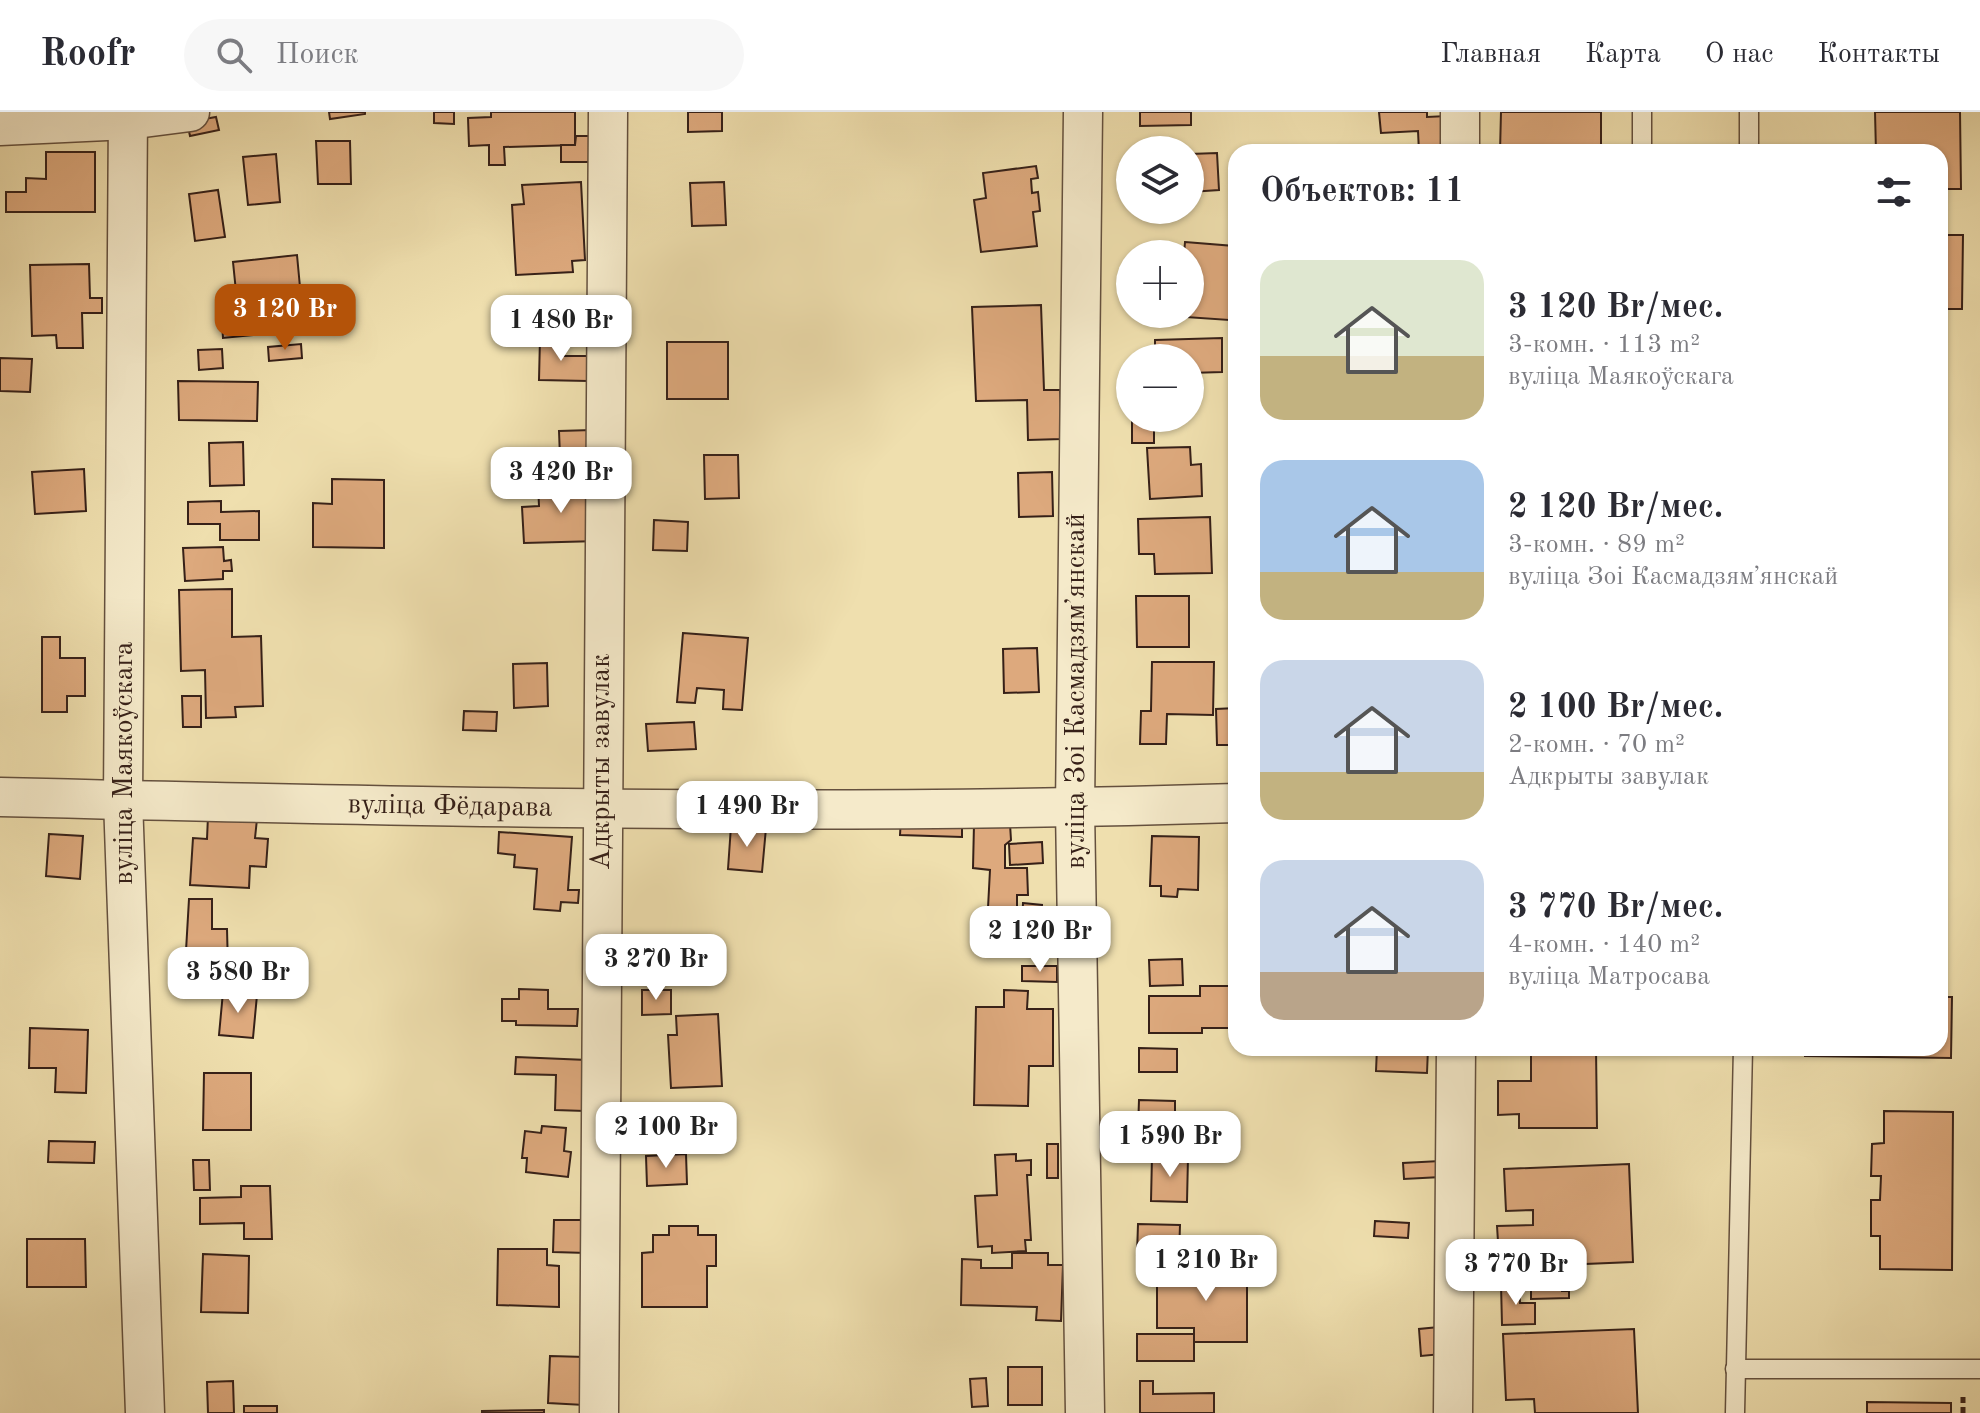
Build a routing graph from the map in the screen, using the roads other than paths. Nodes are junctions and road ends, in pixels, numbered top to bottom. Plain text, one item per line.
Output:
1 (190, 112) edge
2 (608, 112) edge
3 (1083, 112) edge
4 (1460, 112) edge
5 (1642, 112) edge
6 (1749, 112) edge
7 (128, 116) edge
8 (5, 121) edge
9 (1460, 144) edge
10 (1642, 144) edge
11 (1749, 144) edge
12 (0, 797) edge
13 (123, 800) junction
14 (1228, 803) edge
15 (1075, 808) junction
16 (602, 810) junction
17 (1456, 1056) edge
18 (1743, 1056) edge
19 (1735, 1369) junction
20 (1980, 1369) edge
21 (145, 1413) edge
22 (599, 1413) edge
23 (1085, 1413) edge
24 (1453, 1413) edge
25 (1735, 1413) edge

1 - 7 street
2 - 16 street, Адкрыты завулак
3 - 15 street, вуліца Зоі Касмадзямʼянскай
4 - 9 street
5 - 10 lane
6 - 11 lane
7 - 8 street
7 - 13 street, вуліца Маякоўскага
12 - 13 street, вуліца Фёдарава
13 - 16 street, вуліца Фёдарава
13 - 21 street, вуліца Маякоўскага
14 - 15 street, вуліца Фёдарава
15 - 16 street, вуліца Фёдарава
15 - 23 street, вуліца Зоі Касмадзямʼянскай
16 - 22 street, Адкрыты завулак
17 - 24 street
18 - 19 lane
19 - 20 lane
19 - 25 lane

